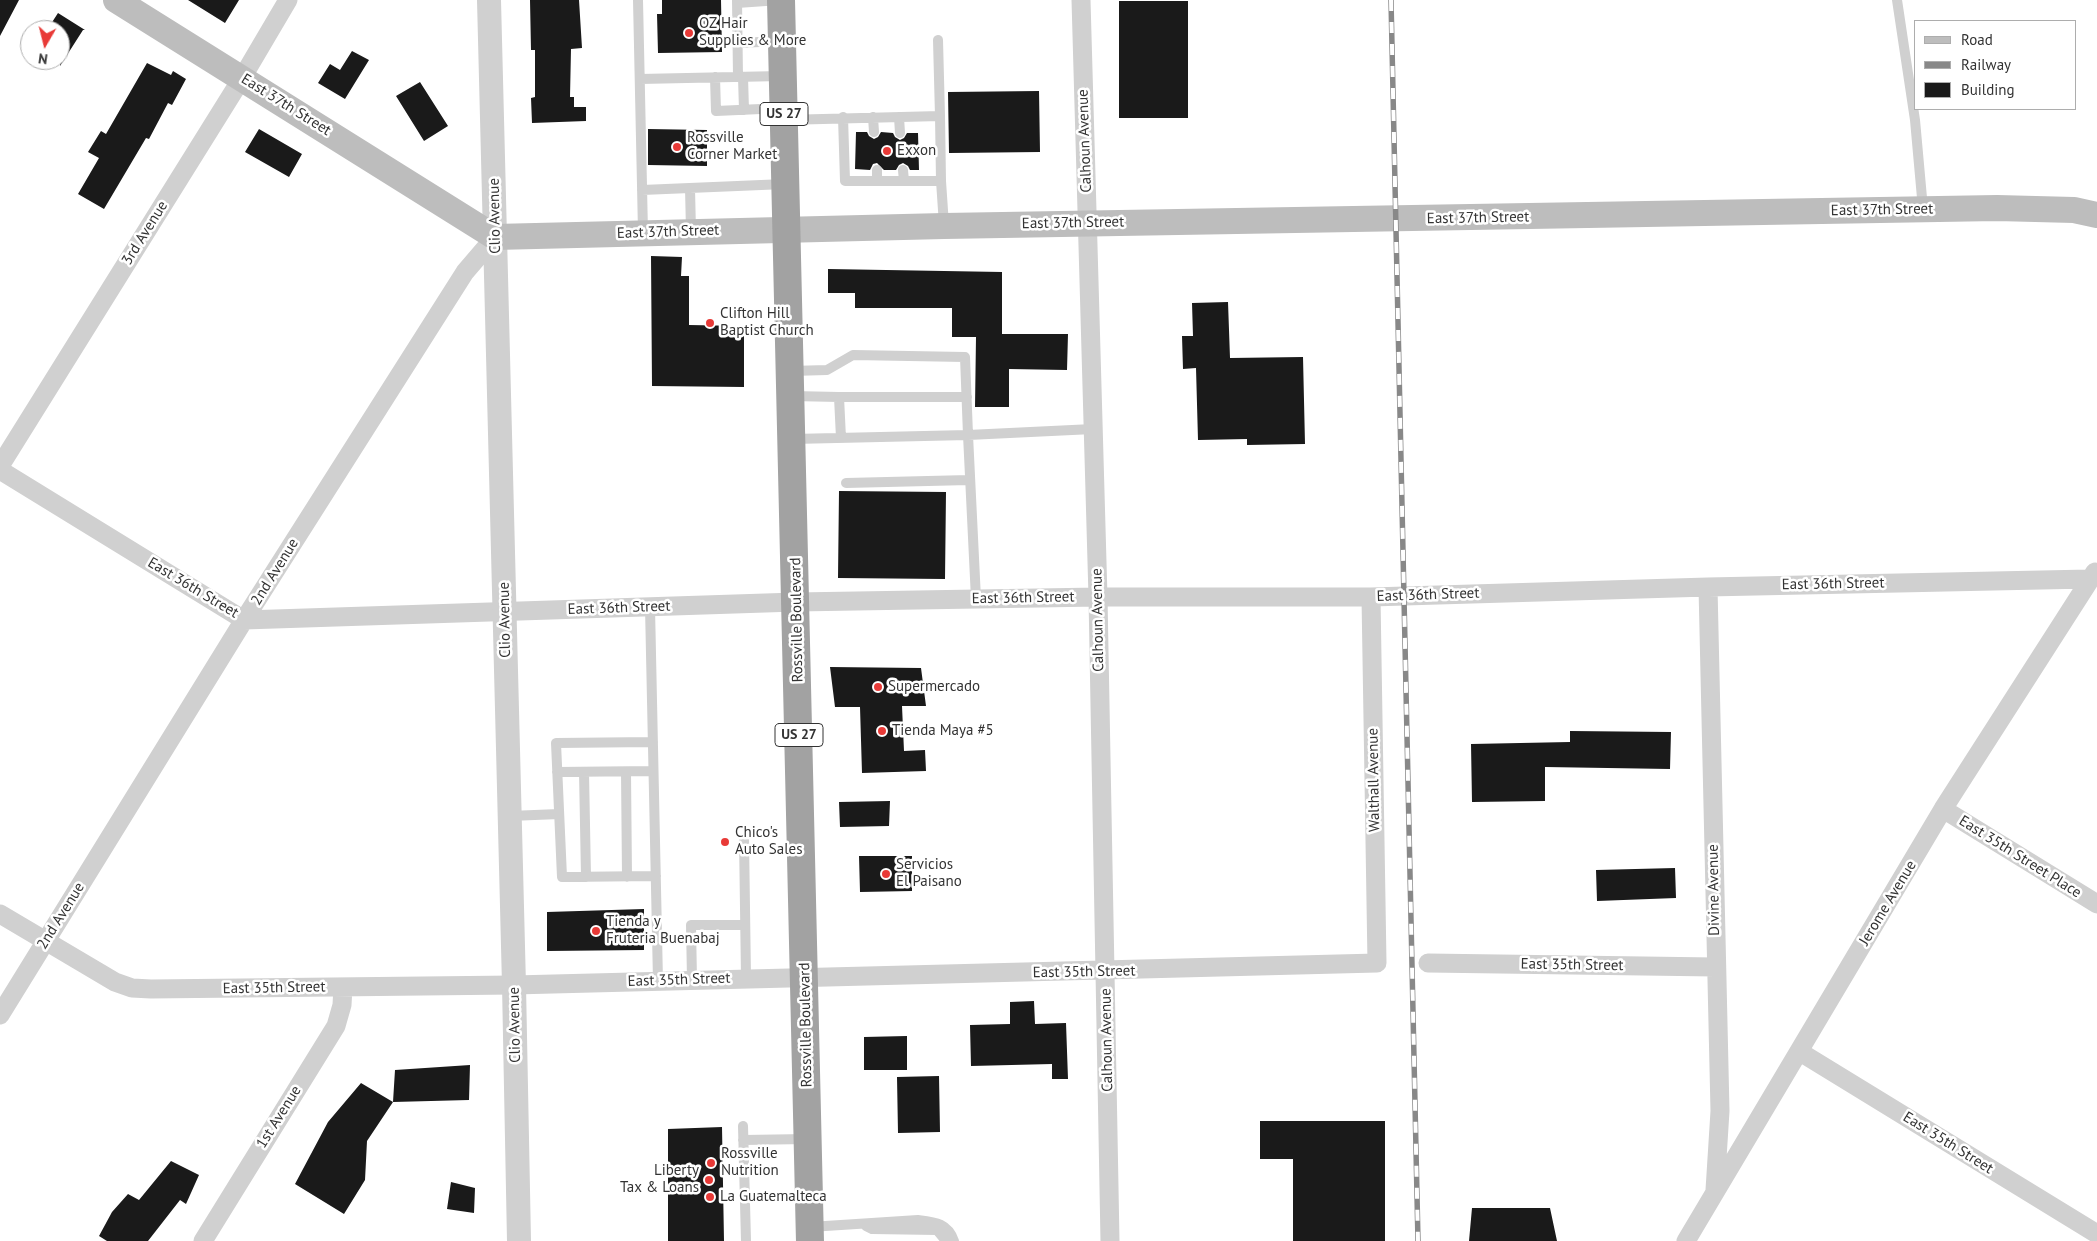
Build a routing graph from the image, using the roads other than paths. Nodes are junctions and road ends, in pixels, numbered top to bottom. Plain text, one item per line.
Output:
1 (116, 0) edge
2 (288, 0) edge
3 (489, 0) edge
4 (638, 0) edge
5 (781, 0) edge
6 (1081, 0) edge
7 (1897, 0) edge
8 (737, 2) edge
9 (938, 40) dead end
10 (782, 41) junction
11 (738, 43) junction
12 (783, 76) junction
13 (715, 77) junction
14 (741, 77) junction
15 (242, 78) junction
16 (640, 79) junction
17 (744, 110) junction
18 (784, 114) junction
19 (899, 116) junction
20 (940, 116) junction
21 (843, 117) junction
22 (873, 117) junction
23 (874, 132) dead end
24 (900, 133) dead end
25 (877, 170) dead end
26 (903, 170) dead end
27 (877, 181) junction
28 (904, 181) junction
29 (941, 181) junction
30 (786, 184) junction
31 (690, 188) junction
32 (642, 190) junction
33 (1923, 210) junction
34 (2097, 215) edge
35 (1088, 223) junction
36 (944, 226) junction
37 (787, 229) junction
38 (692, 232) junction
39 (644, 233) junction
40 (495, 237) junction
41 (791, 384) junction
42 (839, 397) junction
43 (967, 397) junction
44 (1093, 429) junction
45 (968, 435) junction
46 (841, 438) junction
47 (792, 439) junction
48 (0, 466) edge
49 (0, 470) edge
50 (969, 480) junction
51 (846, 483) dead end
52 (2093, 574) edge
53 (1708, 587) junction
54 (1098, 597) junction
55 (1371, 597) junction
56 (976, 599) junction
57 (796, 602) junction
58 (650, 607) junction
59 (505, 611) junction
60 (244, 620) junction
61 (653, 742) junction
62 (653, 771) junction
63 (557, 772) junction
64 (584, 772) junction
65 (626, 772) junction
66 (1944, 809) junction
67 (559, 814) junction
68 (510, 816) junction
69 (744, 838) dead end
70 (656, 876) junction
71 (586, 877) junction
72 (628, 877) junction
73 (2097, 904) edge
74 (0, 914) edge
75 (745, 925) junction
76 (45, 942) junction
77 (1377, 963) joint
78 (1428, 963) dead end
79 (1716, 967) junction
80 (1106, 972) junction
81 (805, 977) junction
82 (746, 978) junction
83 (692, 980) junction
84 (658, 981) junction
85 (514, 985) junction
86 (343, 987) junction
87 (0, 1015) edge
88 (1800, 1052) junction
89 (743, 1126) dead end
90 (808, 1138) junction
91 (743, 1140) junction
92 (1715, 1194) junction
93 (860, 1223) junction
94 (810, 1234) edge
95 (2097, 1234) edge
96 (202, 1241) edge
97 (519, 1241) edge
98 (746, 1241) edge
99 (946, 1241) edge
100 (954, 1241) edge
101 (1110, 1241) edge
102 (1686, 1241) edge

1 - 15 main road, East 37th Street
2 - 15 street, 3rd Avenue
3 - 40 street, Clio Avenue
4 - 16 lane
5 - 8 lane
5 - 10 highway, Rossville Boulevard / US 27
6 - 35 street, Calhoun Avenue
7 - 33 lane
8 - 11 lane
9 - 20 lane
10 - 11 lane
10 - 12 highway, Rossville Boulevard / US 27
11 - 14 lane
12 - 14 lane
12 - 18 highway, Rossville Boulevard / US 27
13 - 14 lane
13 - 16 lane
13 - 17 lane
14 - 17 lane
15 - 40 main road, East 37th Street
15 - 48 street, 3rd Avenue
16 - 32 lane
17 - 18 lane
18 - 21 lane
18 - 30 highway, Rossville Boulevard / US 27
19 - 20 lane
19 - 22 lane
19 - 24 lane
20 - 29 lane
21 - 22 lane
21 - 27 lane
22 - 23 lane
25 - 27 lane
26 - 28 lane
27 - 28 lane
28 - 29 lane
29 - 36 lane
30 - 31 lane
30 - 37 highway, Rossville Boulevard / US 27
31 - 32 lane
31 - 38 lane
32 - 39 lane
33 - 34 main road, East 37th Street
33 - 35 main road, East 37th Street
35 - 36 main road, East 37th Street
35 - 44 street, Calhoun Avenue
36 - 37 main road, East 37th Street
37 - 38 main road, East 37th Street
37 - 41 highway, Rossville Boulevard / US 27
38 - 39 main road, East 37th Street
39 - 40 main road, East 37th Street
40 - 59 street, Clio Avenue
40 - 60 street, 2nd Avenue
41 - 42 lane
41 - 43 lane
41 - 47 highway, Rossville Boulevard / US 27
42 - 43 lane
42 - 46 lane
43 - 45 lane
44 - 45 lane
44 - 54 street, Calhoun Avenue
45 - 46 lane
45 - 50 lane
46 - 47 lane
47 - 57 highway, Rossville Boulevard / US 27
49 - 60 street, East 36th Street
50 - 51 lane
50 - 56 lane
52 - 53 street, East 36th Street
52 - 66 street, Jerome Avenue
53 - 55 street, East 36th Street
53 - 79 street, Divine Avenue
54 - 55 street, East 36th Street
54 - 56 street, East 36th Street
54 - 80 street, Calhoun Avenue
55 - 77 street, Walthall Avenue
56 - 57 street, East 36th Street
57 - 58 street, East 36th Street
57 - 81 highway, Rossville Boulevard / US 27
58 - 59 street, East 36th Street
58 - 61 lane
59 - 60 street, East 36th Street
59 - 68 street, Clio Avenue
60 - 76 street, 2nd Avenue
61 - 62 lane
61 - 63 lane
62 - 65 lane
62 - 70 lane
63 - 64 lane
63 - 67 lane
64 - 65 lane
64 - 71 lane
65 - 72 lane
66 - 73 street, East 35th Street Place
66 - 88 street, Jerome Avenue
67 - 68 lane
67 - 71 lane
68 - 85 street, Clio Avenue
69 - 75 lane
70 - 72 lane
70 - 84 lane
71 - 72 lane
74 - 76 street, East 35th Street
75 - 82 lane
75 - 83 lane
76 - 86 street, East 35th Street
76 - 87 street, 2nd Avenue
77 - 80 street, East 35th Street
78 - 79 street, East 35th Street
79 - 92 street, Divine Avenue
80 - 81 street, East 35th Street
80 - 101 street, Calhoun Avenue
81 - 82 street, East 35th Street
81 - 90 highway, Rossville Boulevard / US 27
82 - 83 street, East 35th Street
83 - 84 street, East 35th Street
84 - 85 street, East 35th Street
85 - 86 street, East 35th Street
85 - 97 street, Clio Avenue
86 - 96 street, 1st Avenue
88 - 92 street, Jerome Avenue
88 - 95 street, East 35th Street
89 - 91 lane
90 - 91 lane
90 - 94 highway, Rossville Boulevard / US 27
91 - 98 lane
92 - 102 street, Jerome Avenue
93 - 94 lane
93 - 99 lane
93 - 100 lane

